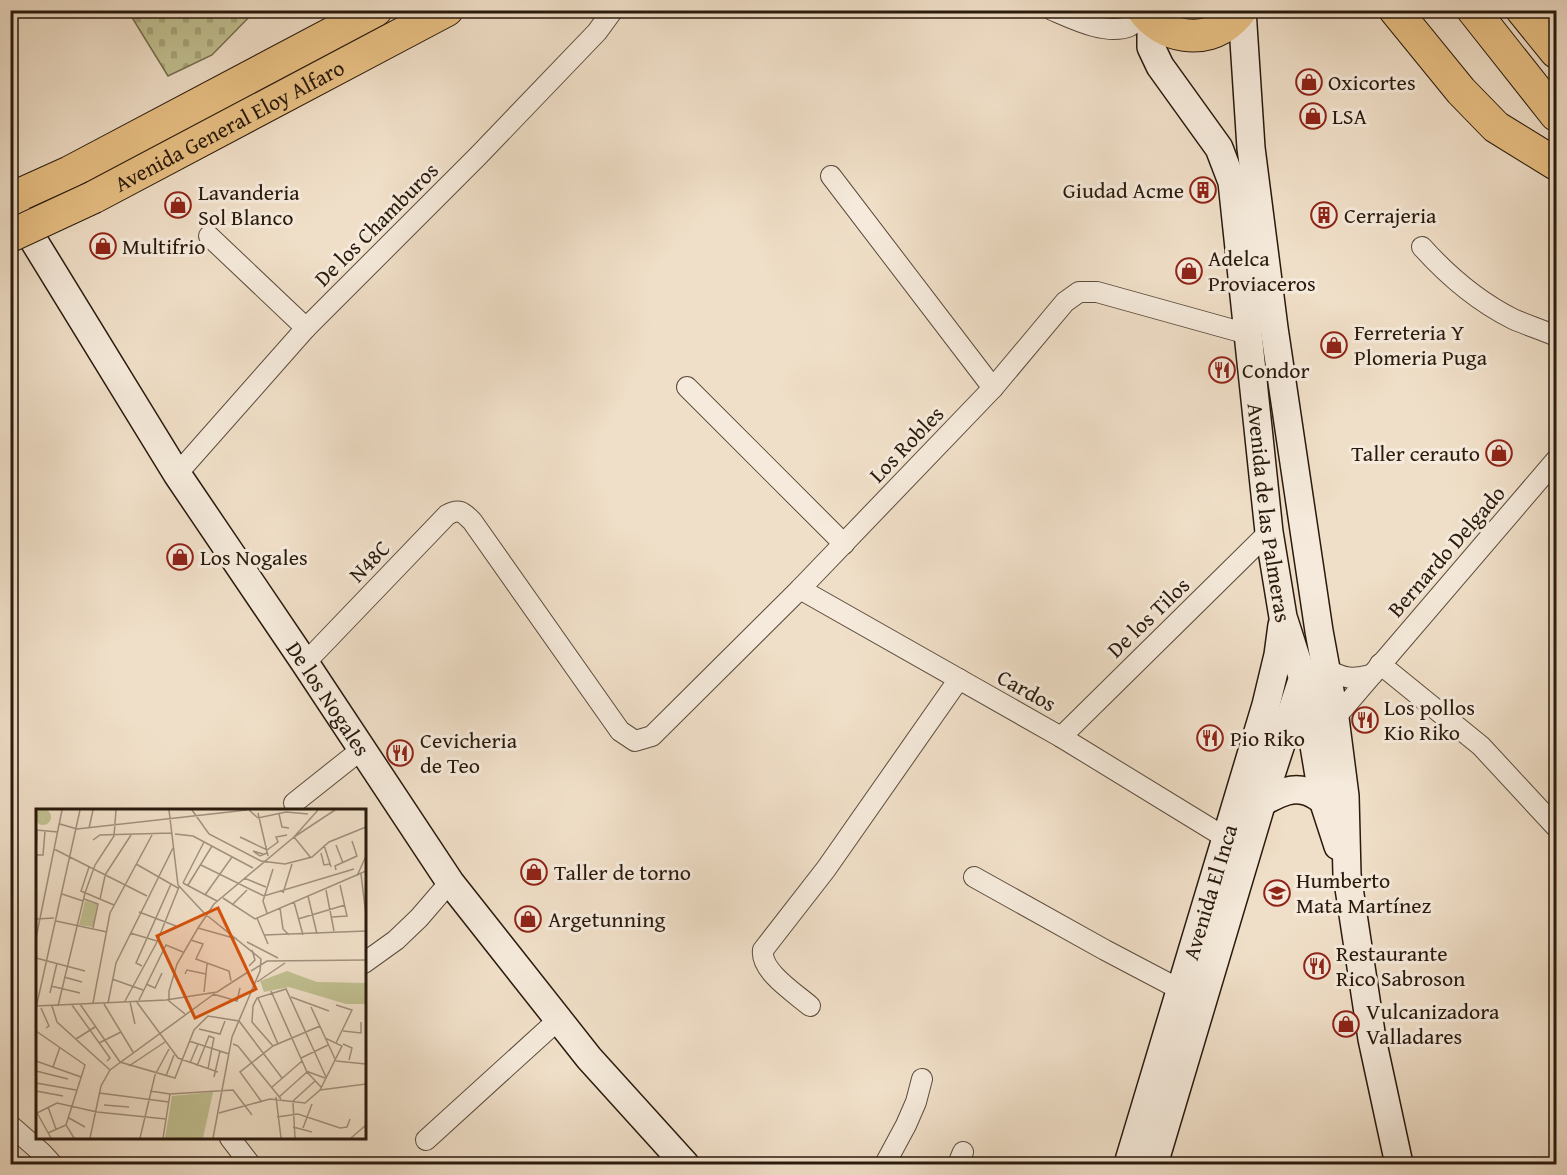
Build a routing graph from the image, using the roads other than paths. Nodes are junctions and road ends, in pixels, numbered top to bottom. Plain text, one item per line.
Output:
1 (376, 10) edge
2 (447, 10) edge
3 (613, 10) edge
4 (1052, 10) edge
5 (1242, 10) edge
6 (1395, 10) edge
7 (1473, 10) edge
8 (1522, 10) edge
9 (1146, 14) edge
10 (1557, 52) edge
11 (1557, 116) edge
12 (1557, 164) edge
13 (831, 177) dead end
14 (10, 200) edge
15 (10, 236) edge
16 (209, 236) dead end
17 (1422, 247) dead end
18 (306, 328) junction
19 (1248, 334) junction
20 (1557, 336) edge
21 (687, 387) dead end
22 (993, 388) junction
23 (1557, 460) edge
24 (177, 474) junction
25 (1269, 532) junction
26 (844, 544) junction
27 (800, 589) junction
28 (1283, 617) junction
29 (1319, 631) joint
30 (305, 663) junction
31 (1377, 669) junction
32 (1315, 674) junction
33 (958, 679) junction
34 (1335, 718) junction
35 (1061, 737) junction
36 (635, 741) joint
37 (362, 749) junction
38 (1323, 800) junction
39 (1262, 802) junction
40 (294, 803) dead end
41 (1557, 827) edge
42 (1227, 838) junction
43 (1347, 875) junction
44 (974, 877) dead end
45 (450, 882) junction
46 (366, 962) edge
47 (1181, 990) junction
48 (810, 1006) dead end
49 (559, 1019) junction
50 (921, 1079) dead end
51 (10, 1125) edge
52 (232, 1139) edge
53 (426, 1140) dead end
54 (51, 1164) edge
55 (250, 1164) edge
56 (685, 1164) edge
57 (885, 1164) edge
58 (1128, 1164) edge
59 (1154, 1164) edge
60 (1399, 1164) edge

1 - 14 main road, Avenida General Eloy Alfaro
2 - 15 main road, Avenida General Eloy Alfaro, bridge
3 - 18 street, De los Chamburos
4 - 9 street
5 - 9 main road, Avenida de las Palmeras
5 - 29 main road, Avenida de las Palmeras
6 - 12 main road
7 - 11 main road
8 - 10 main road
9 - 19 main road, Avenida de las Palmeras
13 - 22 street
14 - 24 main road, De los Nogales
16 - 18 street
17 - 20 street
18 - 24 street, De los Chamburos
19 - 22 street, Los Robles
19 - 25 main road, Avenida de las Palmeras
21 - 26 street
22 - 26 street, Los Robles
23 - 31 street, Bernardo Delgado
24 - 30 main road, De los Nogales
25 - 28 main road, Avenida de las Palmeras
25 - 35 street, De los Tilos
26 - 27 street, Los Robles
27 - 33 street, Cardos
27 - 36 street, Los Robles
28 - 32 main road, Avenida de las Palmeras
28 - 42 main road, Avenida El Inca
29 - 32 main road, Avenida El Inca
30 - 36 street, N48C
30 - 37 main road, De los Nogales
31 - 32 street
31 - 34 street, Bernardo Delgado
31 - 41 street
32 - 34 main road, Avenida de las Palmeras
32 - 38 main road, Avenida de las Palmeras
32 - 39 main road, Avenida El Inca
33 - 35 street, Cardos
33 - 48 street
34 - 43 main road, Avenida de las Palmeras
35 - 42 street, Cardos
37 - 40 street
37 - 45 main road, De los Nogales
38 - 39 main road
38 - 43 main road, Avenida de las Palmeras
39 - 59 main road, Avenida El Inca
42 - 47 main road, Avenida El Inca
43 - 60 main road, Avenida de las Palmeras
44 - 47 street
45 - 46 street
45 - 49 main road, De los Nogales
47 - 58 main road, Avenida El Inca
49 - 53 street
49 - 56 main road, De los Nogales
50 - 57 street
51 - 54 street
52 - 55 street

